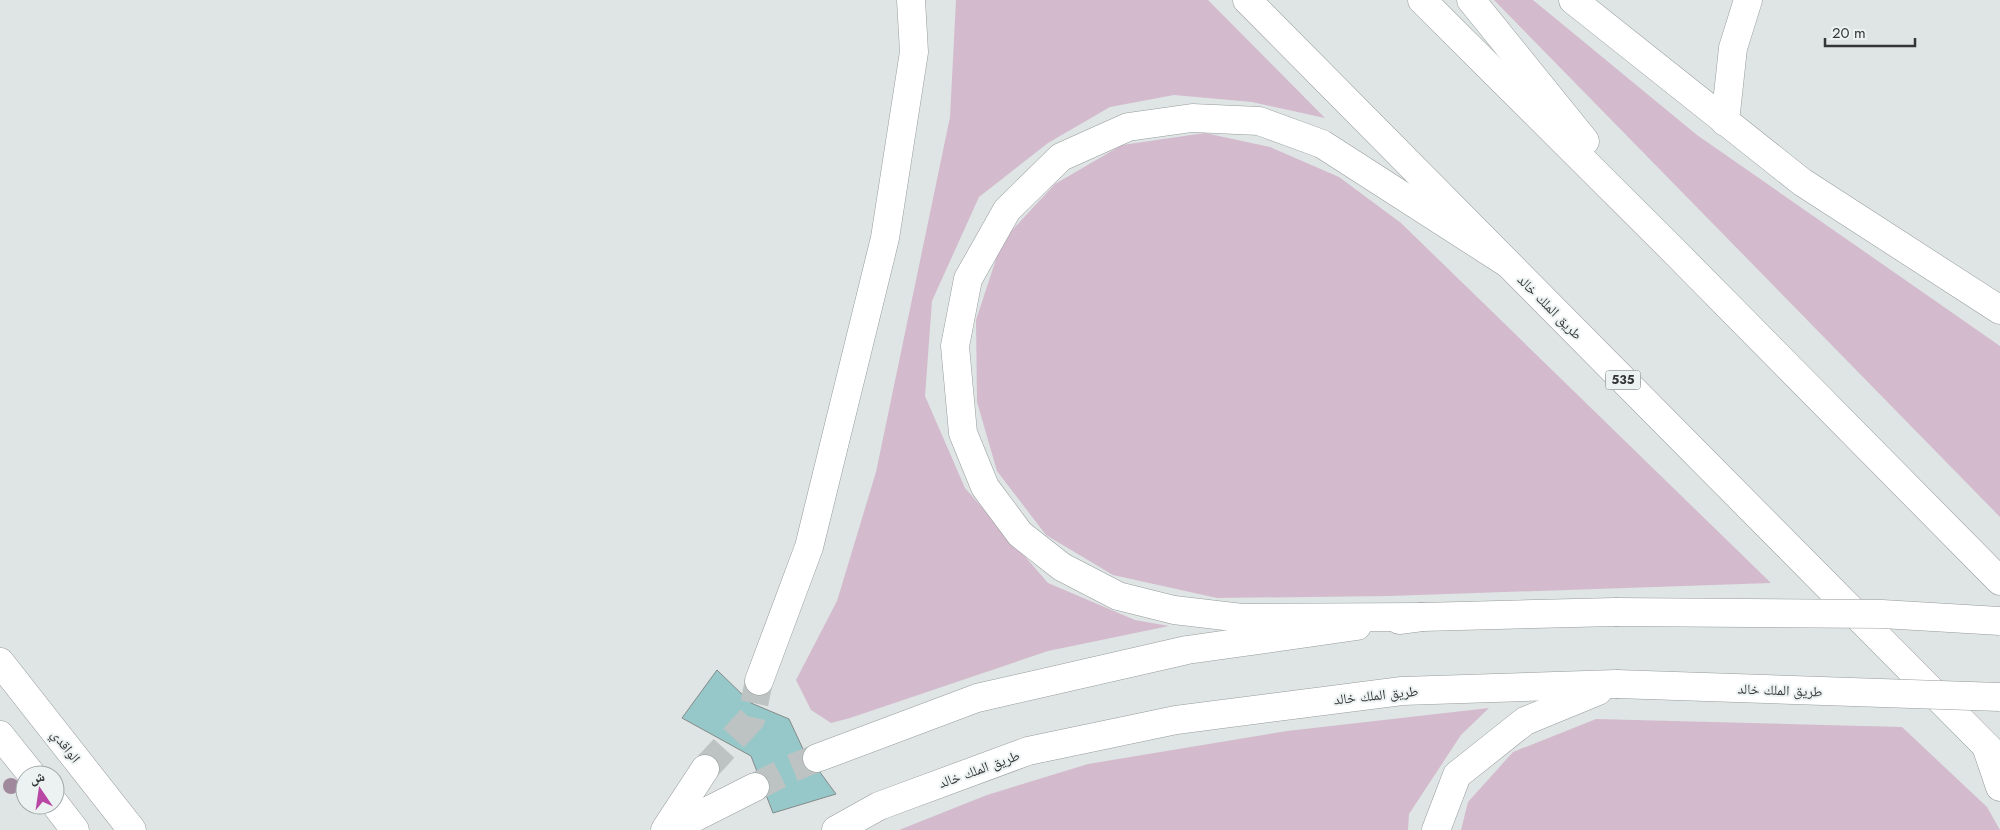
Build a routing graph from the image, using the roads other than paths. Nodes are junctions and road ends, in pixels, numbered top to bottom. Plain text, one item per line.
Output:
1 (911, 0) edge
2 (1246, 0) edge
3 (1422, 0) edge
4 (1471, 0) edge
5 (1573, 0) edge
6 (1748, 0) edge
7 (1725, 122) junction
8 (1676, 253) junction
9 (1506, 263) junction
10 (2000, 310) edge
11 (2000, 581) edge
12 (1422, 617) junction
13 (2000, 621) edge
14 (0, 662) edge
15 (759, 681) tunnel mouth
16 (1616, 684) junction
17 (2000, 697) edge
18 (0, 735) edge
19 (1993, 753) edge
20 (817, 758) tunnel mouth
21 (24, 765) edge
22 (706, 769) tunnel mouth
23 (755, 787) tunnel mouth
24 (2000, 787) edge
25 (64, 815) edge
26 (76, 830) edge
27 (132, 830) edge
28 (665, 830) edge
29 (670, 830) edge
30 (836, 830) edge
31 (1436, 830) edge

1 - 15 main road
2 - 9 main road, طريق الملك خالد / 535
3 - 8 main road
4 - 8 main road
5 - 7 main road
6 - 7 main road
7 - 10 main road
8 - 11 main road
9 - 12 main road
9 - 19 main road, طريق الملك خالد / 535
12 - 13 main road, bridge
12 - 20 main road
14 - 27 main road, الواقدي
16 - 17 main road, طريق الملك خالد, bridge
16 - 30 main road, طريق الملك خالد
16 - 31 main road
18 - 21 main road
19 - 24 main road
22 - 28 main road
23 - 29 main road
25 - 26 main road

